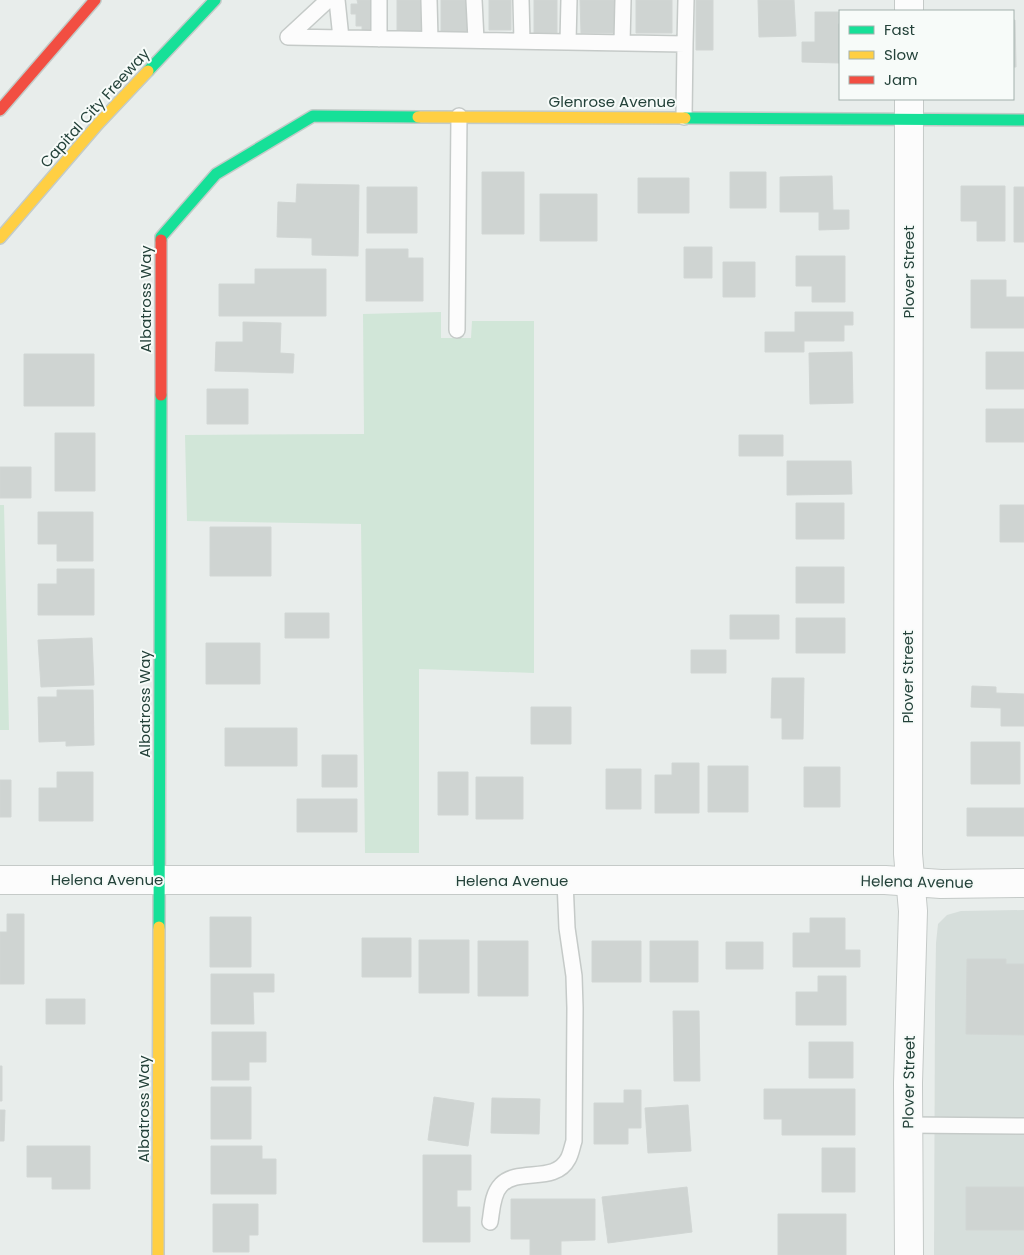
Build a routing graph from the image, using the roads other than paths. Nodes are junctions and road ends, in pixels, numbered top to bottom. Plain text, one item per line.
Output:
1 (95, 0) edge
2 (215, 0) edge
3 (328, 0) edge
4 (337, 0) edge
5 (379, 0) edge
6 (429, 0) edge
7 (474, 0) edge
8 (521, 0) edge
9 (569, 0) edge
10 (623, 0) edge
11 (686, 0) edge
12 (340, 38) junction
13 (379, 38) junction
14 (430, 39) junction
15 (476, 40) junction
16 (522, 41) junction
17 (568, 42) junction
18 (622, 43) junction
19 (685, 44) junction
20 (909, 109) edge
21 (0, 110) edge
22 (459, 116) junction
23 (684, 117) junction
24 (1024, 120) edge
25 (216, 174) joint
26 (0, 238) edge
27 (457, 330) dead end
28 (0, 880) edge
29 (565, 880) junction
30 (160, 881) junction
31 (910, 882) junction
32 (1024, 883) edge
33 (908, 1125) junction
34 (1024, 1126) edge
35 (490, 1222) dead end
36 (158, 1255) edge
37 (909, 1255) edge

1 - 21 main road
2 - 26 main road, Capital City Freeway
3 - 12 lane
4 - 12 lane
5 - 13 lane
6 - 14 lane
7 - 15 lane
8 - 16 lane
9 - 17 lane
10 - 18 lane
11 - 19 lane
12 - 13 lane
13 - 14 lane
14 - 15 lane
15 - 16 lane
16 - 17 lane
17 - 18 lane
18 - 19 lane
19 - 23 lane
20 - 23 main road, Glenrose Avenue
20 - 24 main road, Glenrose Avenue
20 - 31 street, Plover Street
22 - 23 main road, Glenrose Avenue
22 - 25 main road, Glenrose Avenue
22 - 27 lane
25 - 30 main road, Albatross Way
28 - 30 street, Helena Avenue
29 - 30 street, Helena Avenue
29 - 31 street, Helena Avenue
29 - 35 lane
30 - 36 main road, Albatross Way
31 - 32 street, Helena Avenue
31 - 33 street, Plover Street
33 - 34 lane
33 - 37 street, Plover Street

